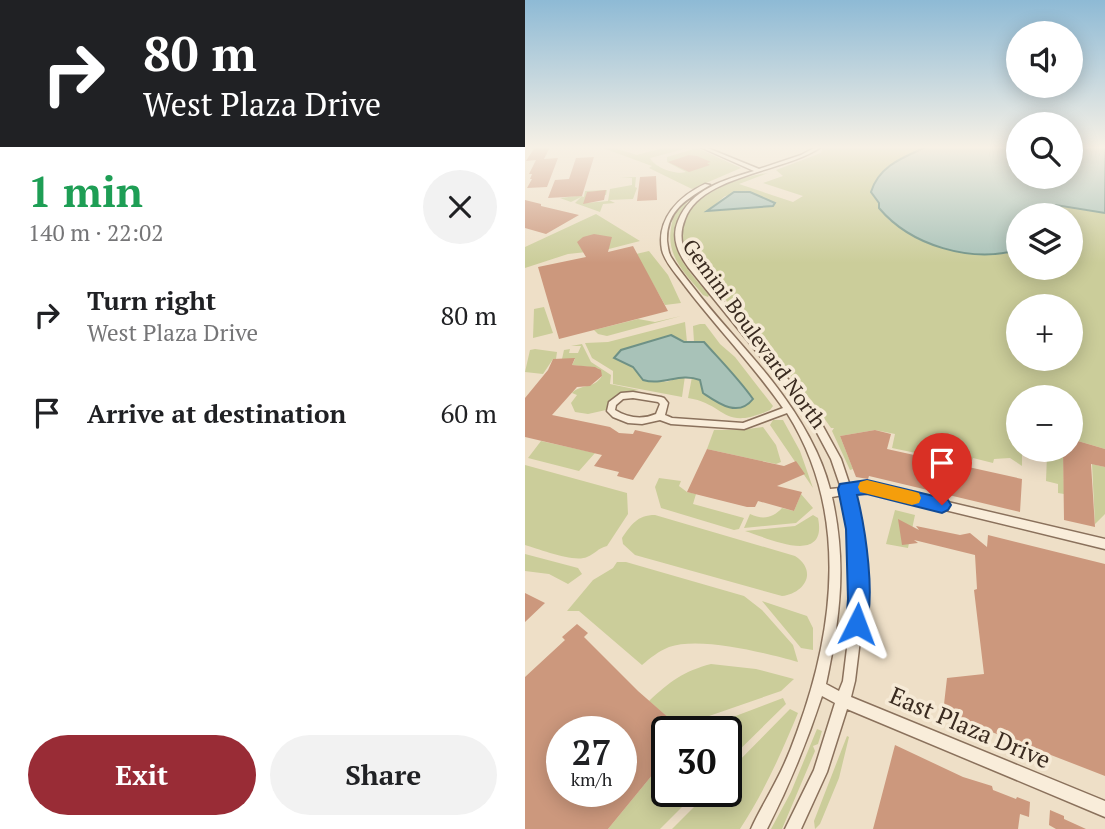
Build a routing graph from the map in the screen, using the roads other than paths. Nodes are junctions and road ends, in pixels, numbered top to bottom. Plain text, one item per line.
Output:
1 (709, 186) edge
2 (719, 186) edge
3 (723, 306) junction
4 (709, 310) junction
5 (787, 410) junction
6 (660, 416) junction
7 (847, 489) junction
8 (826, 494) junction
9 (1105, 544) edge
10 (818, 687) junction
11 (844, 701) junction
12 (1105, 809) edge
13 (759, 829) edge
14 (793, 829) edge

1 - 4 street, Gemini Boulevard North
2 - 3 street, Gemini Boulevard North
3 - 4 street
3 - 7 street, Gemini Boulevard North
4 - 5 street, Gemini Boulevard North
5 - 6 street
5 - 8 street, Gemini Boulevard North
6 - 6 street
7 - 8 street
7 - 9 street
7 - 11 street, Gemini Boulevard North
8 - 10 street, Gemini Boulevard North
10 - 11 street, East Plaza Drive
10 - 13 street, Gemini Boulevard North
11 - 12 street, East Plaza Drive
11 - 14 street, Gemini Boulevard North

